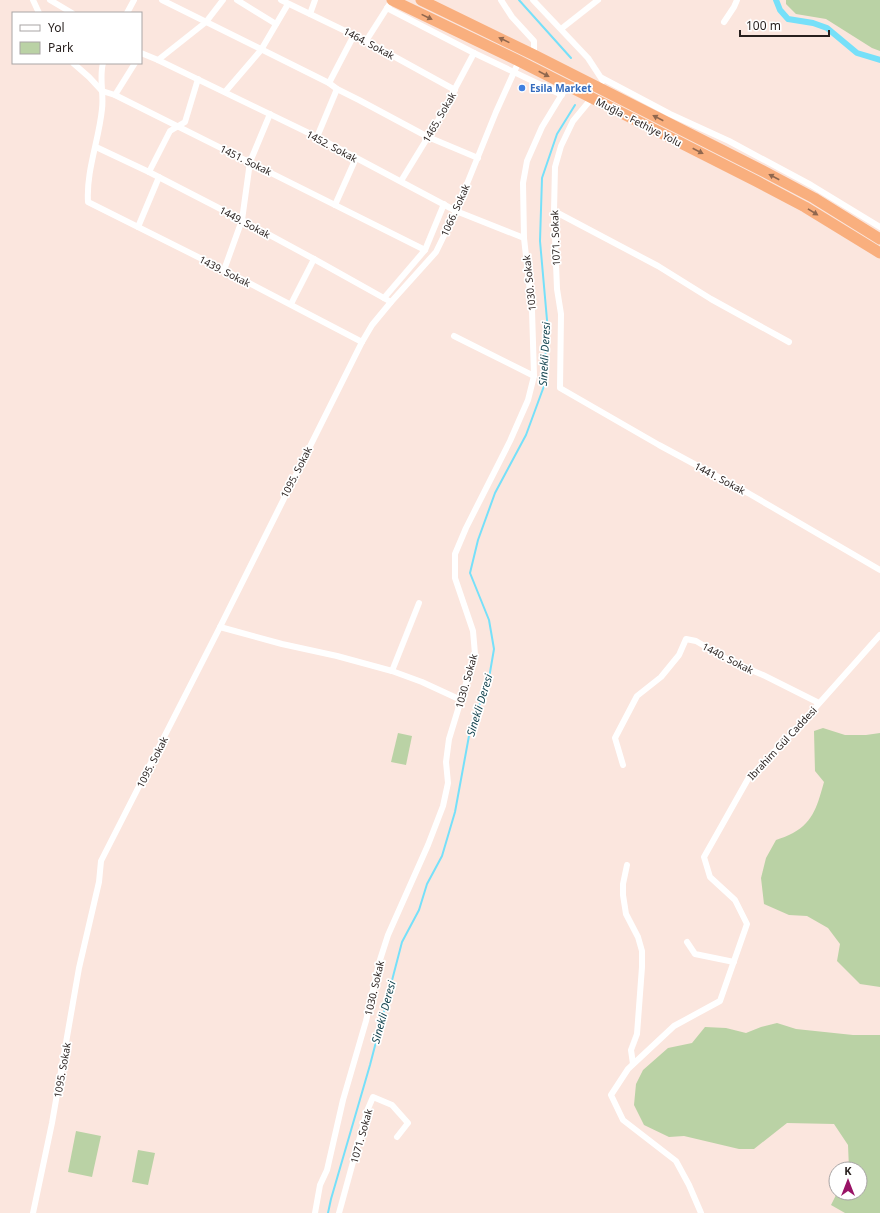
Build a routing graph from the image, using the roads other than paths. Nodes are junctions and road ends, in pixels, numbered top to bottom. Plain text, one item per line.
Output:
1 (33, 0) edge
2 (50, 0) edge
3 (134, 0) edge
4 (162, 0) edge
5 (223, 0) edge
6 (237, 0) edge
7 (281, 0) edge
8 (316, 0) edge
9 (421, 0) edge
10 (501, 0) edge
11 (533, 0) edge
12 (598, 0) edge
13 (737, 0) edge
14 (288, 4) junction
15 (390, 4) edge
16 (39, 12) edge
17 (70, 12) edge
18 (128, 12) edge
19 (310, 14) junction
20 (206, 22) junction
21 (724, 22) dead end
22 (276, 24) junction
23 (561, 29) junction
24 (354, 35) junction
25 (366, 41) junction
26 (261, 50) junction
27 (142, 53) edge
28 (474, 53) junction
29 (534, 55) junction
30 (158, 60) junction
31 (74, 64) edge
32 (103, 64) edge
33 (134, 64) edge
34 (517, 66) junction
35 (602, 78) junction
36 (198, 79) junction
37 (328, 83) junction
38 (337, 89) junction
39 (102, 90) junction
40 (455, 90) junction
41 (565, 90) junction
42 (225, 92) junction
43 (611, 94) junction
44 (115, 95) junction
45 (592, 98) junction
46 (270, 114) junction
47 (177, 126) junction
48 (317, 137) junction
49 (428, 137) junction
50 (729, 141) junction
51 (96, 147) junction
52 (724, 152) junction
53 (356, 158) junction
54 (478, 158) junction
55 (250, 162) junction
56 (149, 172) junction
57 (159, 177) junction
58 (401, 181) junction
59 (444, 204) junction
60 (334, 205) junction
61 (456, 211) junction
62 (554, 211) junction
63 (242, 220) junction
64 (138, 227) junction
65 (880, 227) edge
66 (524, 238) junction
67 (880, 239) edge
68 (425, 250) junction
69 (880, 253) edge
70 (314, 259) junction
71 (224, 270) junction
72 (384, 298) junction
73 (391, 302) junction
74 (291, 304) junction
75 (454, 336) dead end
76 (362, 342) junction
77 (789, 342) dead end
78 (534, 376) junction
79 (560, 388) joint
80 (880, 570) edge
81 (419, 603) dead end
82 (220, 626) junction
83 (880, 635) edge
84 (392, 671) junction
85 (460, 700) junction
86 (820, 703) junction
87 (622, 765) dead end
88 (627, 865) dead end
89 (687, 942) dead end
90 (734, 962) junction
91 (633, 1064) junction
92 (397, 1137) dead end
93 (33, 1213) edge
94 (315, 1213) edge
95 (339, 1213) edge
96 (701, 1213) edge

1 - 16 street
2 - 17 street
3 - 18 street
4 - 20 street
5 - 20 street
6 - 22 street
7 - 14 street, 1464. Sokak
8 - 19 street
29 -> 9 highway, Muğla - Fethiye Yolu
10 - 29 street
11 - 23 street
12 - 23 street
13 - 21 street
14 - 19 street, 1464. Sokak
14 - 22 street
15 - 25 street
15 - 28 street
15 -> 34 highway, Muğla - Fethiye Yolu
19 - 24 street, 1464. Sokak
20 - 26 street
20 - 30 street
22 - 26 street
23 - 35 street
24 - 25 street, 1464. Sokak
24 - 37 street
25 - 40 street, 1464. Sokak
26 - 37 street
26 - 42 street
27 - 30 street, 1452. Sokak
28 - 34 street
28 - 40 street, 1465. Sokak
29 - 43 highway, Muğla - Fethiye Yolu
30 - 36 street, 1452. Sokak
31 - 39 street, 1451. Sokak
32 - 39 street
33 - 44 street
34 - 41 highway, Muğla - Fethiye Yolu
34 - 54 street, 1066. Sokak
35 - 43 street
35 - 50 street
36 - 42 street, 1452. Sokak
36 - 47 street
37 - 38 street
38 - 48 street
38 - 49 street
39 - 44 street, 1451. Sokak
39 - 51 street
40 - 49 street, 1465. Sokak
41 - 45 highway, Muğla - Fethiye Yolu
41 - 66 street, 1030. Sokak
42 - 46 street, 1452. Sokak
52 -> 43 highway, Muğla - Fethiye Yolu
44 - 47 street, 1451. Sokak
45 - 62 street, 1071. Sokak
45 -> 69 highway, Muğla - Fethiye Yolu
46 - 48 street, 1452. Sokak
46 - 55 street
47 - 55 street, 1451. Sokak
47 - 56 street
48 - 53 street, 1452. Sokak
49 - 54 street
49 - 58 street, 1465. Sokak
50 - 52 street
50 - 65 street
51 - 56 street, 1449. Sokak
51 - 64 street, 1439. Sokak
67 -> 52 highway, Muğla - Fethiye Yolu
53 - 58 street, 1452. Sokak
53 - 60 street
54 - 61 street, 1066. Sokak
55 - 60 street, 1451. Sokak
55 - 63 street
56 - 57 street, 1449. Sokak
57 - 63 street, 1449. Sokak
57 - 64 street
58 - 59 street, 1452. Sokak
59 - 61 street, 1452. Sokak
59 - 68 street
60 - 68 street, 1451. Sokak
61 - 66 street, 1452. Sokak
61 - 73 street, 1066. Sokak
62 - 77 street
62 - 79 street, 1071. Sokak
63 - 70 street, 1449. Sokak
63 - 71 street
64 - 71 street, 1439. Sokak
66 - 78 street, 1030. Sokak
68 - 72 street
70 - 72 street, 1449. Sokak
70 - 74 street
71 - 74 street, 1439. Sokak
72 - 73 street, 1449. Sokak
73 - 76 street, 1066. Sokak
74 - 76 street, 1439. Sokak
75 - 78 street
76 - 82 street, 1095. Sokak
78 - 85 street, 1030. Sokak
79 - 80 street, 1441. Sokak
81 - 84 street
82 - 84 street
82 - 93 street, 1095. Sokak
83 - 86 street, Ibrahim Gül Caddesi
84 - 85 street
85 - 94 street, 1030. Sokak
86 - 87 street, 1440. Sokak
86 - 90 street, Ibrahim Gül Caddesi
88 - 91 street
89 - 90 street
90 - 91 street, Ibrahim Gül Caddesi
91 - 96 street, Ibrahim Gül Caddesi
92 - 95 street, 1071. Sokak

